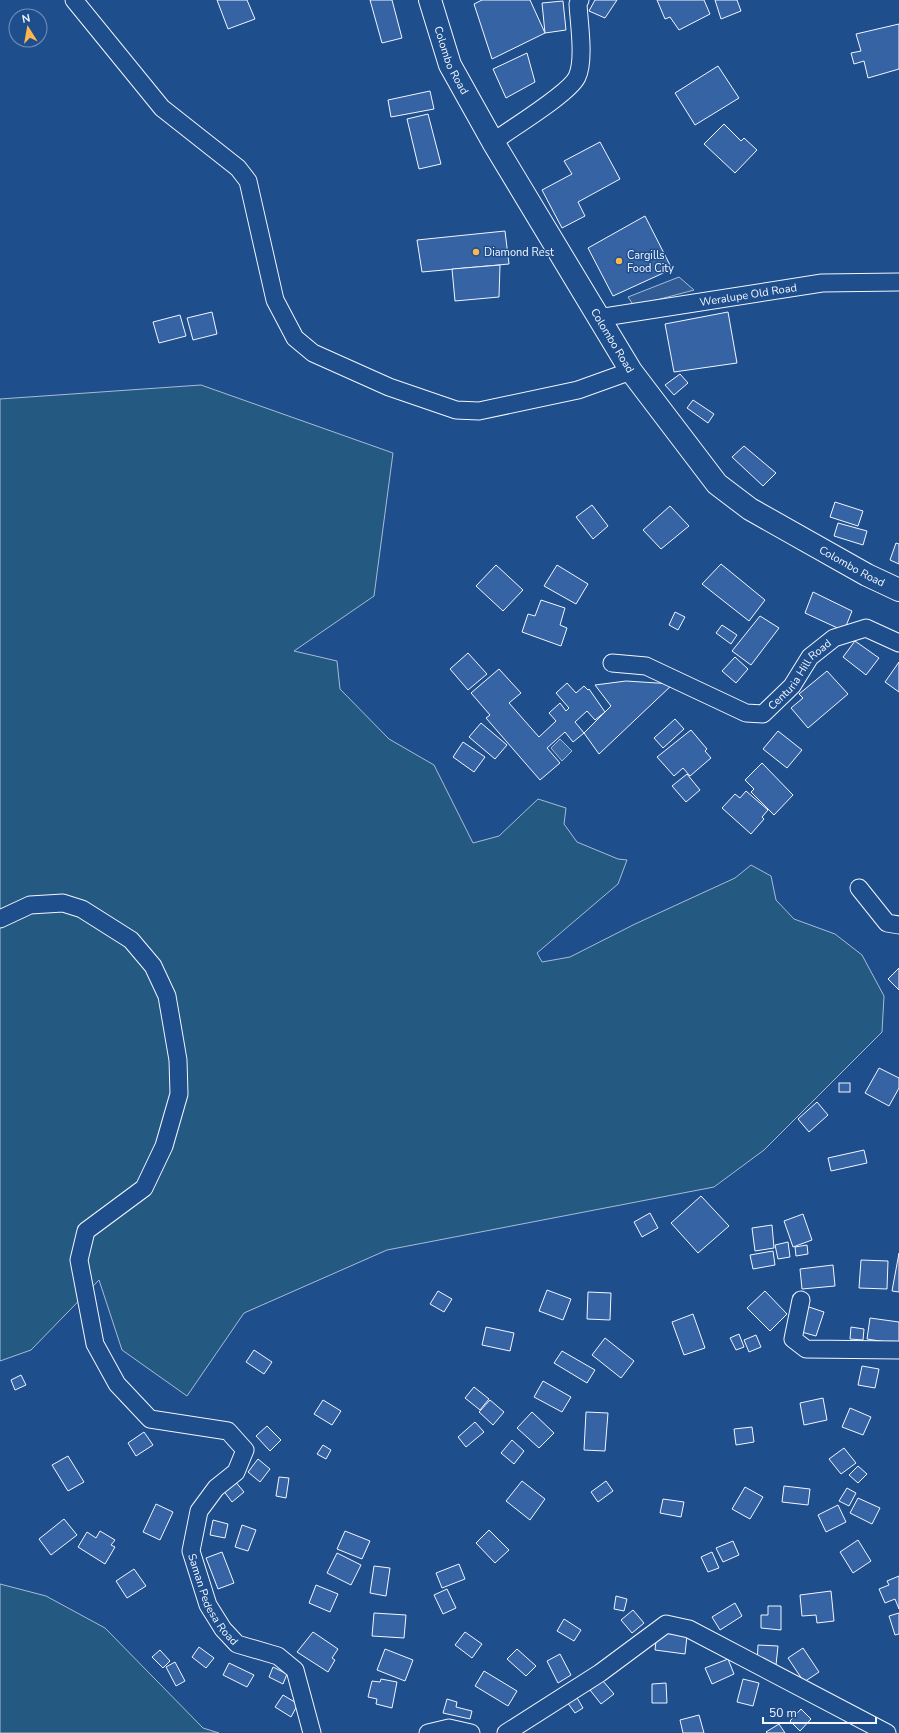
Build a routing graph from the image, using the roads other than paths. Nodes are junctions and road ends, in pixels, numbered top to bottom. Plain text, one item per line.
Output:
1 (74, 0) edge
2 (430, 0) edge
3 (580, 0) edge
4 (493, 142) junction
5 (899, 282) edge
6 (598, 318) junction
7 (631, 371) junction
8 (899, 590) edge
9 (899, 643) edge
10 (612, 663) dead end
11 (859, 888) dead end
12 (0, 919) edge
13 (899, 925) edge
14 (801, 1300) dead end
15 (899, 1350) edge
16 (312, 1733) edge
17 (428, 1733) edge
18 (471, 1733) edge
19 (506, 1733) edge
20 (887, 1733) edge

1 - 7 street
2 - 4 highway, Colombo Road
3 - 4 street
4 - 6 highway, Colombo Road
5 - 6 street, Weralupe Old Road
6 - 7 highway, Colombo Road
7 - 8 highway, Colombo Road
9 - 10 street, Centuria Hill Road
11 - 13 street
12 - 16 street, Saman Pedesa Road
14 - 15 street
17 - 18 street
19 - 20 street

